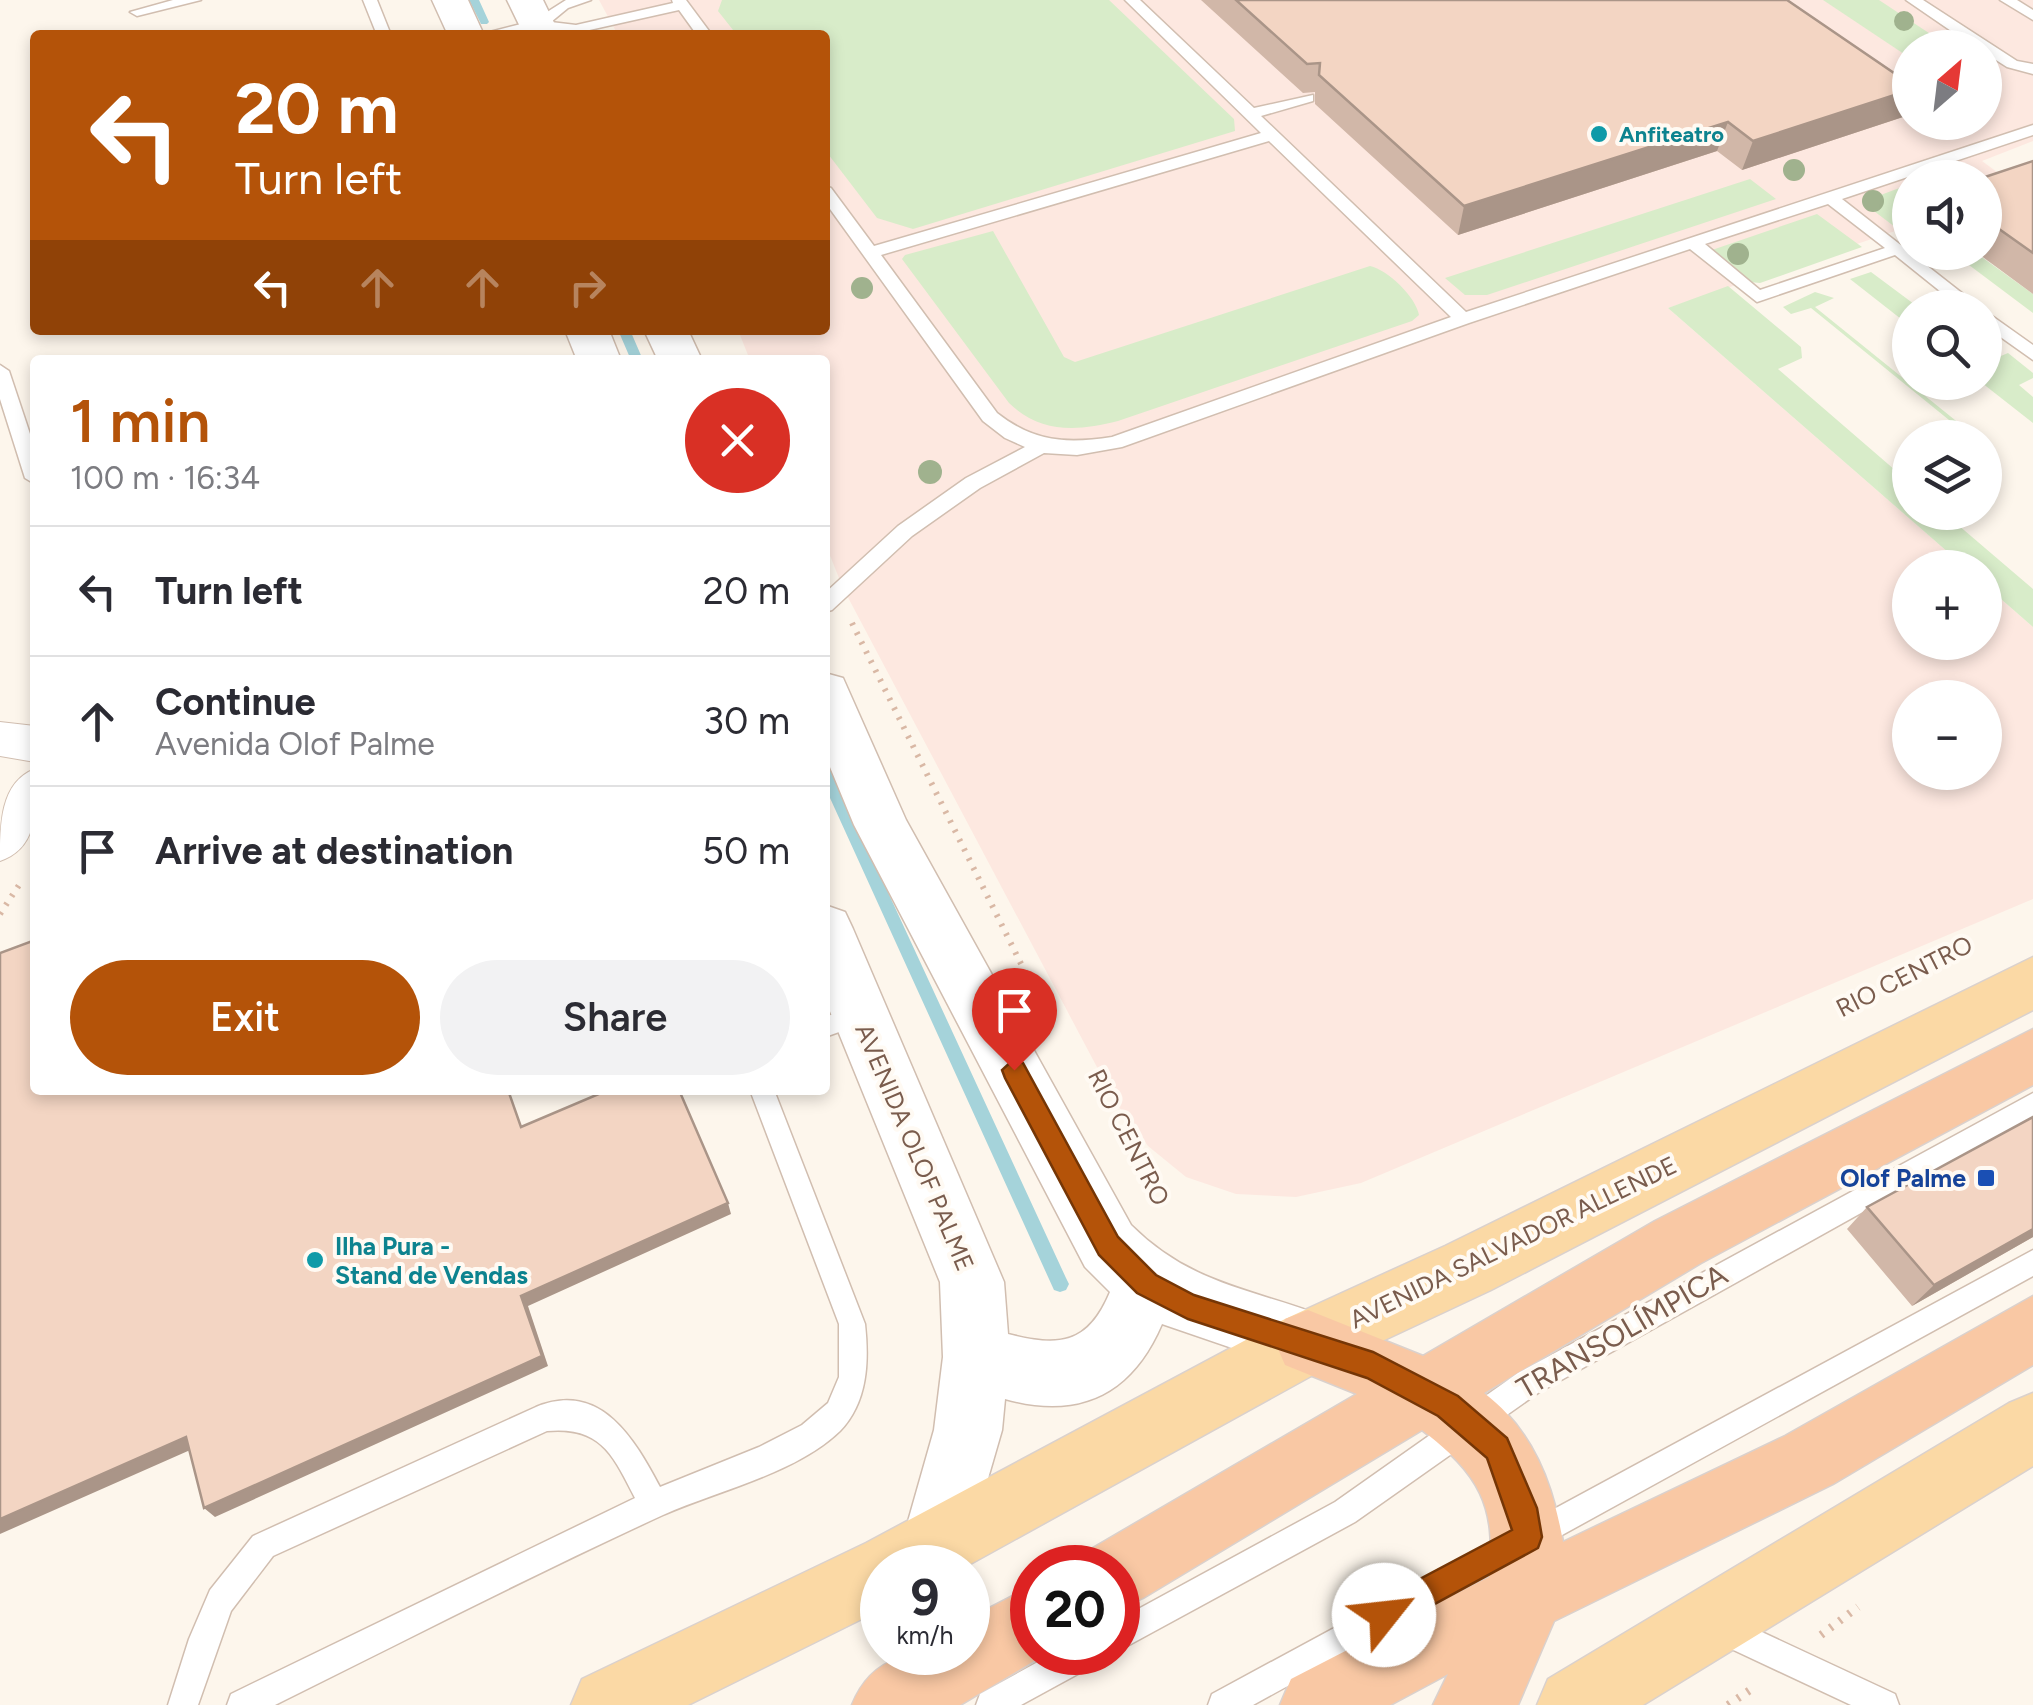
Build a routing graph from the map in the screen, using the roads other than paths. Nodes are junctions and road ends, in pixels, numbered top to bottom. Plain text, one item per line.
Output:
1 (194, 0) edge
2 (370, 0) edge
3 (450, 0) edge
4 (584, 0) edge
5 (1132, 0) edge
6 (1914, 0) edge
7 (2007, 0) edge
8 (680, 3) edge
9 (137, 12) dead end
10 (2033, 16) edge
11 (535, 20) edge
12 (382, 30) edge
13 (464, 30) edge
14 (502, 30) edge
15 (701, 30) edge
16 (2033, 69) edge
17 (1308, 98) edge
18 (1251, 114) junction
19 (2033, 130) edge
20 (1273, 135) junction
21 (1828, 196) junction
22 (830, 197) edge
23 (1692, 242) junction
24 (1892, 245) edge
25 (1892, 251) edge
26 (872, 252) junction
27 (1924, 270) edge
28 (1949, 290) edge
29 (1462, 318) junction
30 (2002, 330) edge
31 (2033, 354) edge
32 (0, 371) edge
33 (1041, 446) junction
34 (30, 463) edge
35 (831, 600) edge
36 (830, 704) edge
37 (0, 739) edge
38 (30, 743) edge
39 (2033, 982) edge
40 (836, 983) edge
41 (2033, 1055) edge
42 (764, 1095) edge
43 (2033, 1104) edge
44 (2033, 1262) edge
45 (1146, 1284) junction
46 (2033, 1328) edge
47 (1308, 1342) junction
48 (976, 1357) junction
49 (1444, 1406) junction
50 (2033, 1427) edge
51 (654, 1504) junction
52 (911, 1545) edge
53 (934, 1545) edge
54 (1140, 1560) edge
55 (1525, 1570) junction
56 (860, 1583) edge
57 (1140, 1624) edge
58 (1713, 1624) junction
59 (1010, 1635) edge
60 (1045, 1675) edge
61 (183, 1705) edge
62 (242, 1705) edge
63 (608, 1705) edge
64 (889, 1705) edge
65 (991, 1705) edge
66 (1222, 1705) edge
67 (1318, 1705) edge
68 (1470, 1705) edge
69 (1574, 1705) edge
70 (1884, 1705) edge

1 - 9 lane
2 - 12 lane
3 - 13 street
4 - 11 lane
5 - 18 lane
6 - 16 lane
7 - 10 lane
8 - 11 lane
8 - 15 lane
11 - 14 lane
17 - 18 lane
18 - 20 lane
19 - 21 lane
20 - 26 lane
20 - 29 lane
21 - 23 lane
21 - 24 lane
22 - 26 lane
23 - 25 lane
23 - 29 lane
26 - 33 lane
27 - 28 lane
29 - 33 lane
30 - 31 lane
32 - 34 lane
33 - 35 lane
36 - 45 street
37 - 38 street
39 - 47 main road, AVENIDA SALVADOR ALLENDE
40 - 48 street, AVENIDA OLOF PALME
41 - 49 highway
42 - 51 lane
43 - 49 lane, TRANSOLÍMPICA
44 - 55 lane
45 - 47 street
45 - 48 street
46 - 55 highway
47 - 49 highway
47 - 53 main road, AVENIDA SALVADOR ALLENDE
48 - 52 street, AVENIDA OLOF PALME
49 - 54 highway
49 - 55 highway
49 - 57 lane, TRANSOLÍMPICA
50 - 58 main road
51 - 61 lane
51 - 62 lane
55 - 66 lane
55 - 67 highway
55 - 68 highway
56 - 63 main road, AVENIDA SALVADOR ALLENDE
58 - 69 main road
58 - 70 lane
59 - 64 highway
60 - 65 lane

